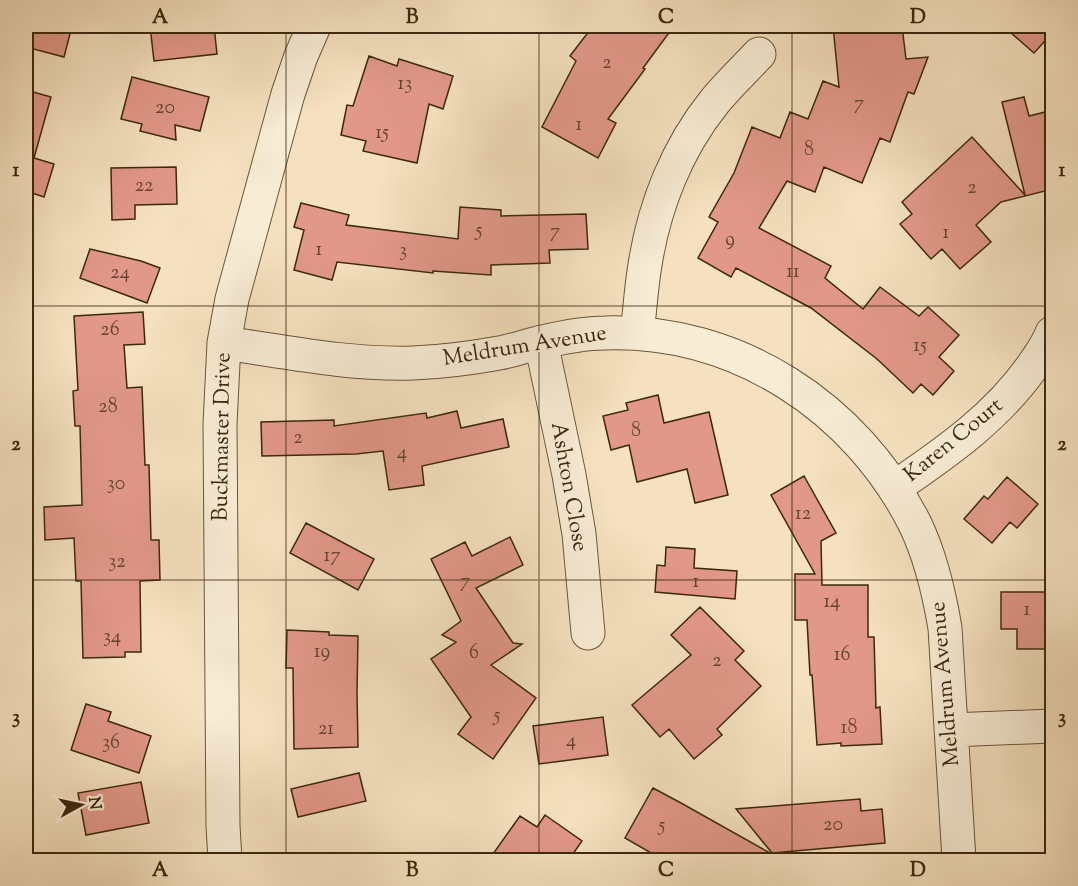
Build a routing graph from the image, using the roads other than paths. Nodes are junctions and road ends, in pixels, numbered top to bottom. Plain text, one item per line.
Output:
1 (314, 26) edge
2 (759, 54) dead end
3 (637, 333) junction
4 (1053, 333) edge
5 (541, 342) junction
6 (225, 343) junction
7 (894, 488) junction
8 (588, 633) dead end
9 (1053, 726) edge
10 (951, 730) junction
11 (225, 861) edge
12 (959, 861) edge

1 - 6 street, Buckmaster Drive
2 - 3 street
3 - 5 street, Meldrum Avenue
3 - 7 street, Meldrum Avenue
4 - 7 street, Karen Court
5 - 6 street, Meldrum Avenue
5 - 8 street, Ashton Close
6 - 11 street, Buckmaster Drive
7 - 10 street, Meldrum Avenue
9 - 10 street
10 - 12 street, Meldrum Avenue

